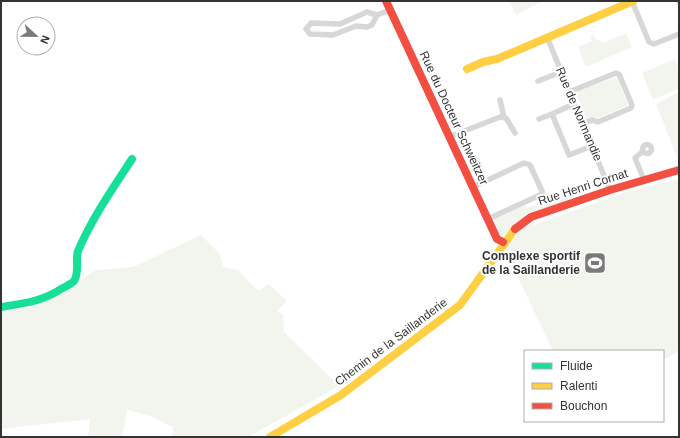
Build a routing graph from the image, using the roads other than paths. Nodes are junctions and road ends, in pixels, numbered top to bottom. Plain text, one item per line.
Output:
1 (386, 1) edge
2 (633, 1) edge
3 (390, 10) junction
4 (378, 15) junction
5 (679, 34) edge
6 (547, 37) junction
7 (467, 69) dead end
8 (561, 72) junction
9 (538, 81) dead end
10 (569, 92) junction
11 (500, 100) dead end
12 (574, 104) junction
13 (552, 114) junction
14 (504, 117) junction
15 (539, 119) dead end
16 (583, 124) junction
17 (515, 133) dead end
18 (449, 137) junction
19 (592, 146) junction
20 (643, 150) dead end
21 (132, 159) dead end
22 (679, 170) edge
23 (644, 180) junction
24 (473, 186) junction
25 (610, 190) junction
26 (488, 219) junction
27 (503, 242) junction
28 (1, 306) edge
29 (270, 437) edge

1 - 3 street, Rue du Docteur Schweitzer
2 - 5 street
2 - 6 street
3 - 4 street
3 - 18 street, Rue du Docteur Schweitzer
4 - 4 street
6 - 7 street
6 - 8 street, Rue de Normandie
8 - 9 street
8 - 10 street, Rue de Normandie
10 - 12 street, Rue de Normandie
10 - 16 street
11 - 14 street
12 - 13 street
12 - 16 street, Rue de Normandie
13 - 15 street
13 - 19 street
14 - 17 street
14 - 18 street
16 - 19 street, Rue de Normandie
18 - 24 street, Rue du Docteur Schweitzer
19 - 25 street, Rue de Normandie
20 - 23 street
21 - 28 street
22 - 23 street, Rue Henri Cornat
23 - 25 street, Rue Henri Cornat
24 - 26 street, Rue du Docteur Schweitzer
24 - 26 street
25 - 27 street, Rue Henri Cornat
26 - 27 street, Rue du Docteur Schweitzer
27 - 29 street, Chemin de la Saillanderie

